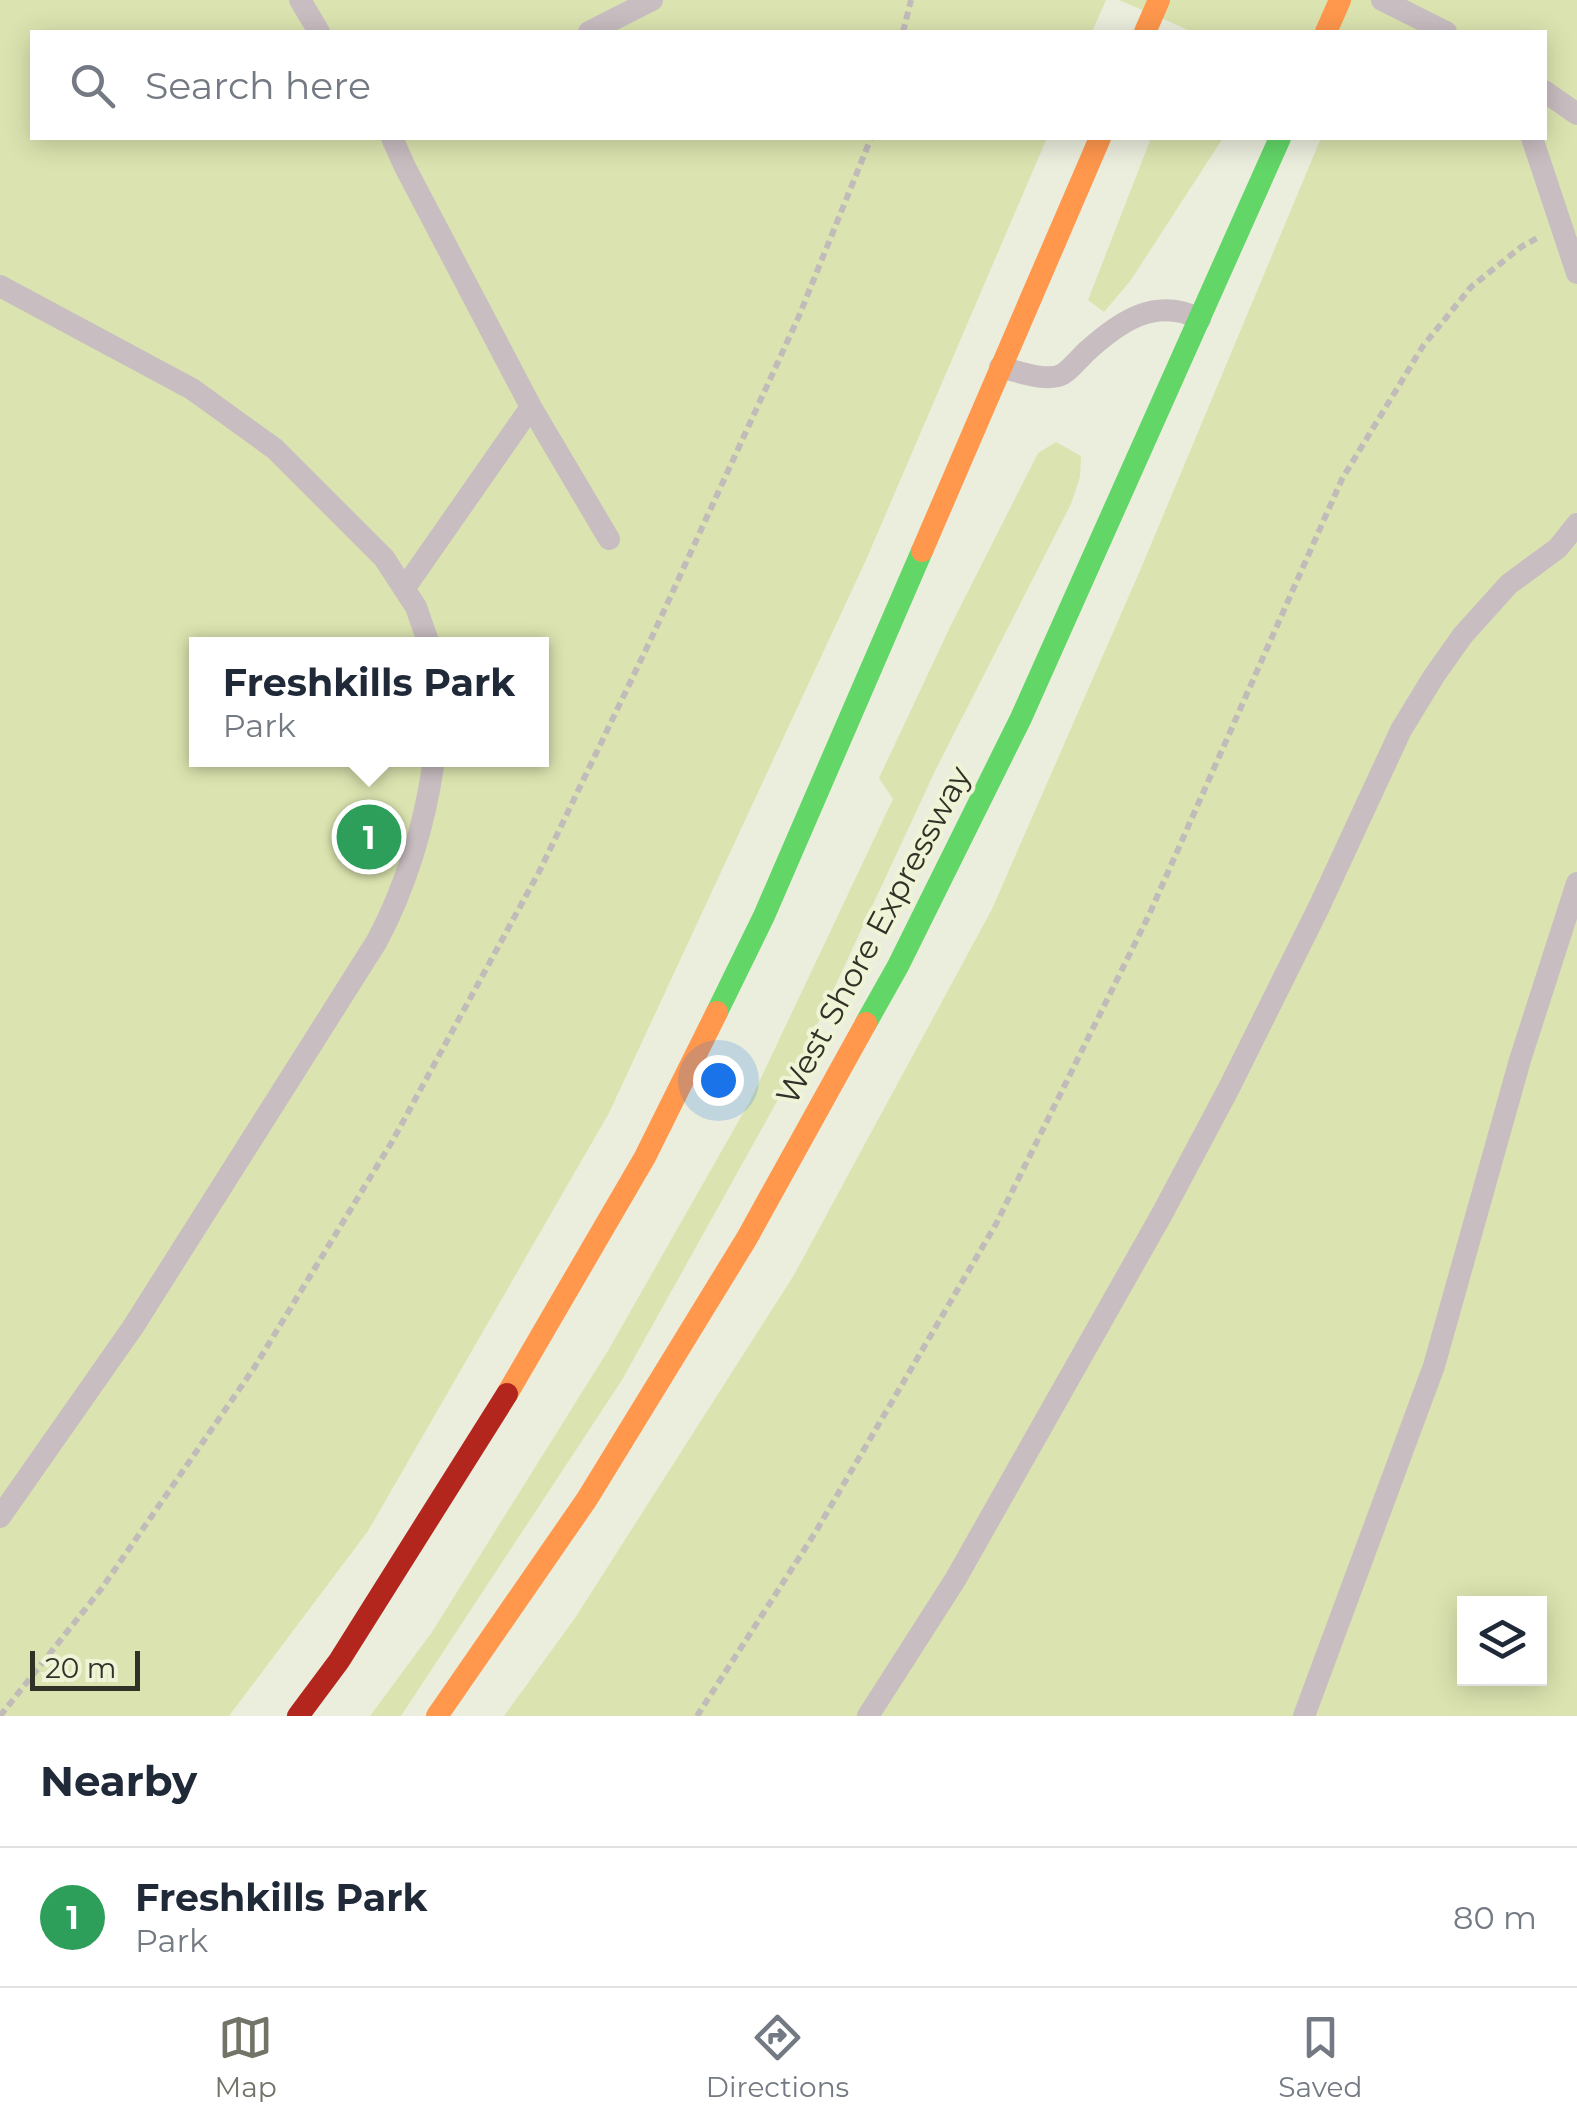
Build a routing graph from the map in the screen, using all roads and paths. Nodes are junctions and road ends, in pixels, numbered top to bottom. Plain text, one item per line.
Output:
1 (300, 0) edge
2 (652, 0) edge
3 (911, 0) edge
4 (1159, 0) edge
5 (1340, 0) edge
6 (1382, 0) edge
7 (318, 30) edge
8 (593, 30) edge
9 (904, 30) edge
10 (1146, 30) edge
11 (1327, 30) edge
12 (1442, 30) edge
13 (1547, 93) edge
14 (1577, 114) edge
15 (393, 140) edge
16 (870, 140) edge
17 (1099, 140) edge
18 (1279, 140) edge
19 (1533, 140) edge
20 (1562, 224) junction
21 (1577, 273) edge
22 (0, 286) edge
23 (1200, 318) junction
24 (1000, 367) junction
25 (531, 408) junction
26 (1577, 524) edge
27 (609, 539) dead end
28 (404, 589) junction
29 (427, 637) edge
30 (433, 767) edge
31 (1577, 883) edge
32 (0, 1518) edge
33 (0, 1716) edge
34 (298, 1716) edge
35 (437, 1716) edge
36 (697, 1716) edge
37 (868, 1716) edge
38 (1304, 1716) edge

1 - 7 lane
2 - 8 lane
3 - 9 path
4 - 10 highway
5 - 11 highway
6 - 12 lane
13 - 14 lane
15 - 25 lane
16 - 33 path
17 - 24 highway
18 - 23 highway, West Shore Expressway
19 - 20 lane
20 - 21 lane
20 - 36 path
22 - 28 lane
23 - 24 lane
23 - 35 highway, West Shore Expressway
24 - 34 highway
25 - 27 lane
25 - 28 lane
26 - 37 lane
28 - 29 lane
30 - 32 lane
31 - 38 lane

